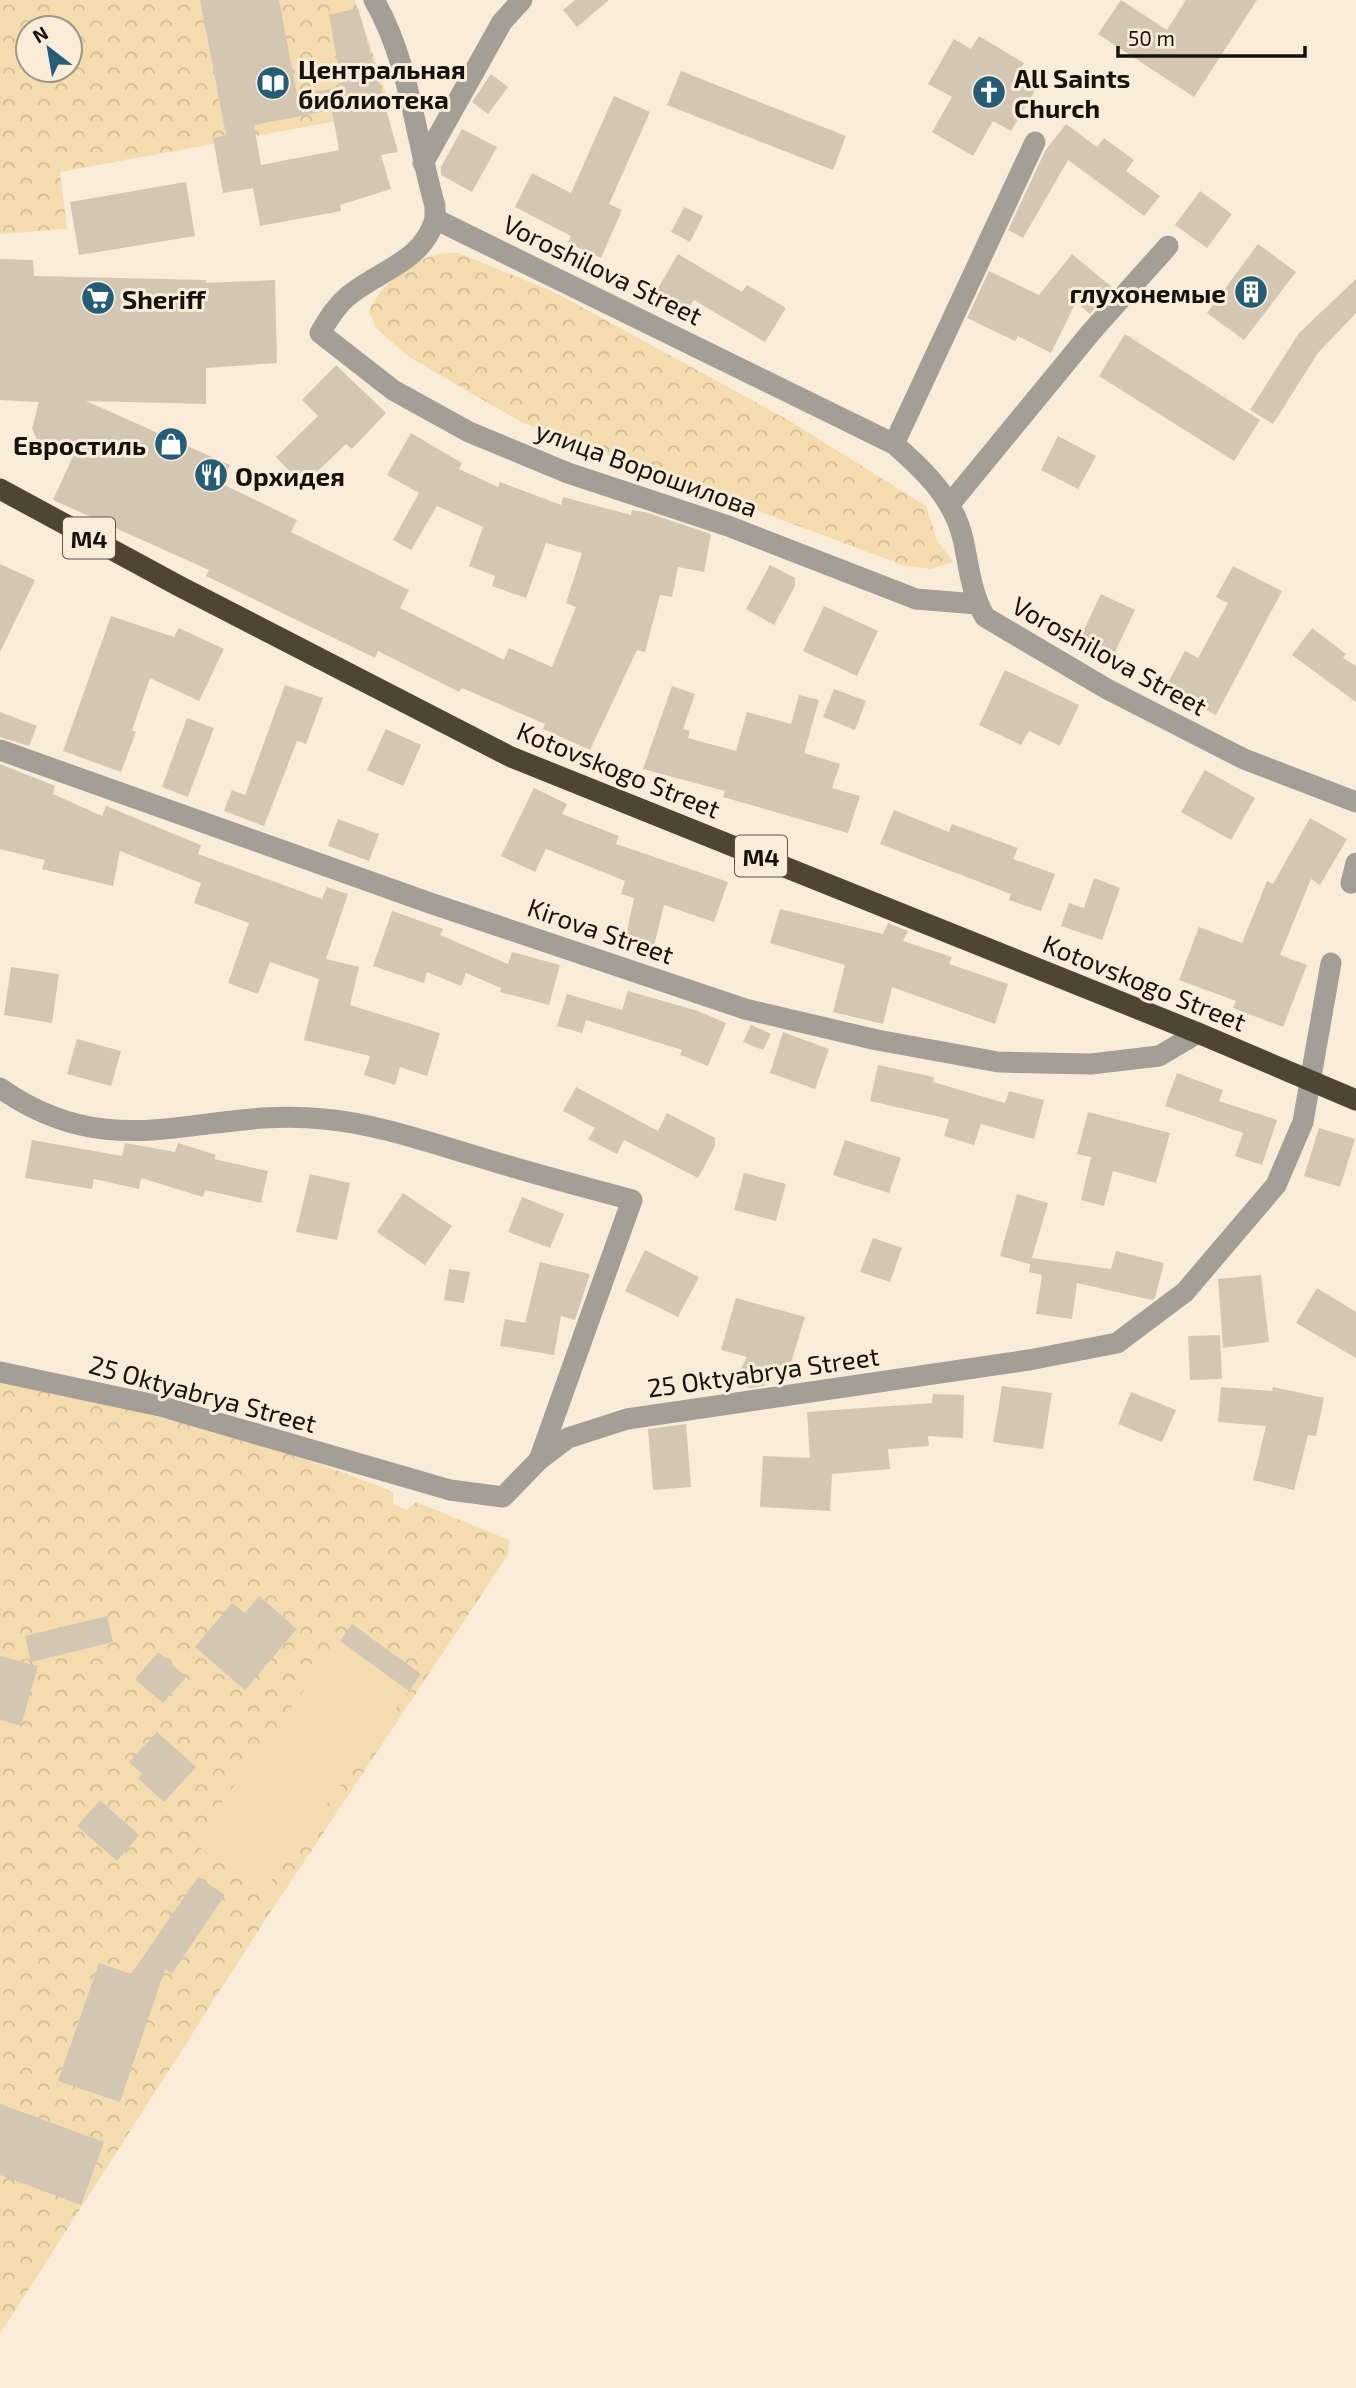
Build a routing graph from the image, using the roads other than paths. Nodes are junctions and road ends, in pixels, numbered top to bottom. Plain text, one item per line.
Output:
1 (374, 0) edge
2 (522, 0) edge
3 (1035, 142) dead end
4 (423, 163) junction
5 (435, 219) junction
6 (1168, 246) dead end
7 (894, 444) junction
8 (0, 489) edge
9 (950, 504) junction
10 (977, 604) junction
11 (0, 750) edge
12 (1356, 802) edge
13 (1331, 962) dead end
14 (1199, 1033) junction
15 (1311, 1081) junction
16 (0, 1088) edge
17 (1356, 1100) edge
18 (0, 1372) edge
19 (539, 1460) junction

1 - 4 street
2 - 4 street
3 - 7 street
4 - 5 street
5 - 7 street, Voroshilova Street
5 - 10 street, улица Ворошилова
6 - 9 street
7 - 9 street, Voroshilova Street
8 - 14 highway, Kotovskogo Street / M4
9 - 10 street, Voroshilova Street
10 - 12 street, Voroshilova Street
11 - 14 street, Kirova Street
13 - 15 street, 25 Oktyabrya Street
14 - 15 highway, Kotovskogo Street / M4
15 - 17 highway, Kotovskogo Street / M4
15 - 19 street, 25 Oktyabrya Street
16 - 19 street
18 - 19 street, 25 Oktyabrya Street

